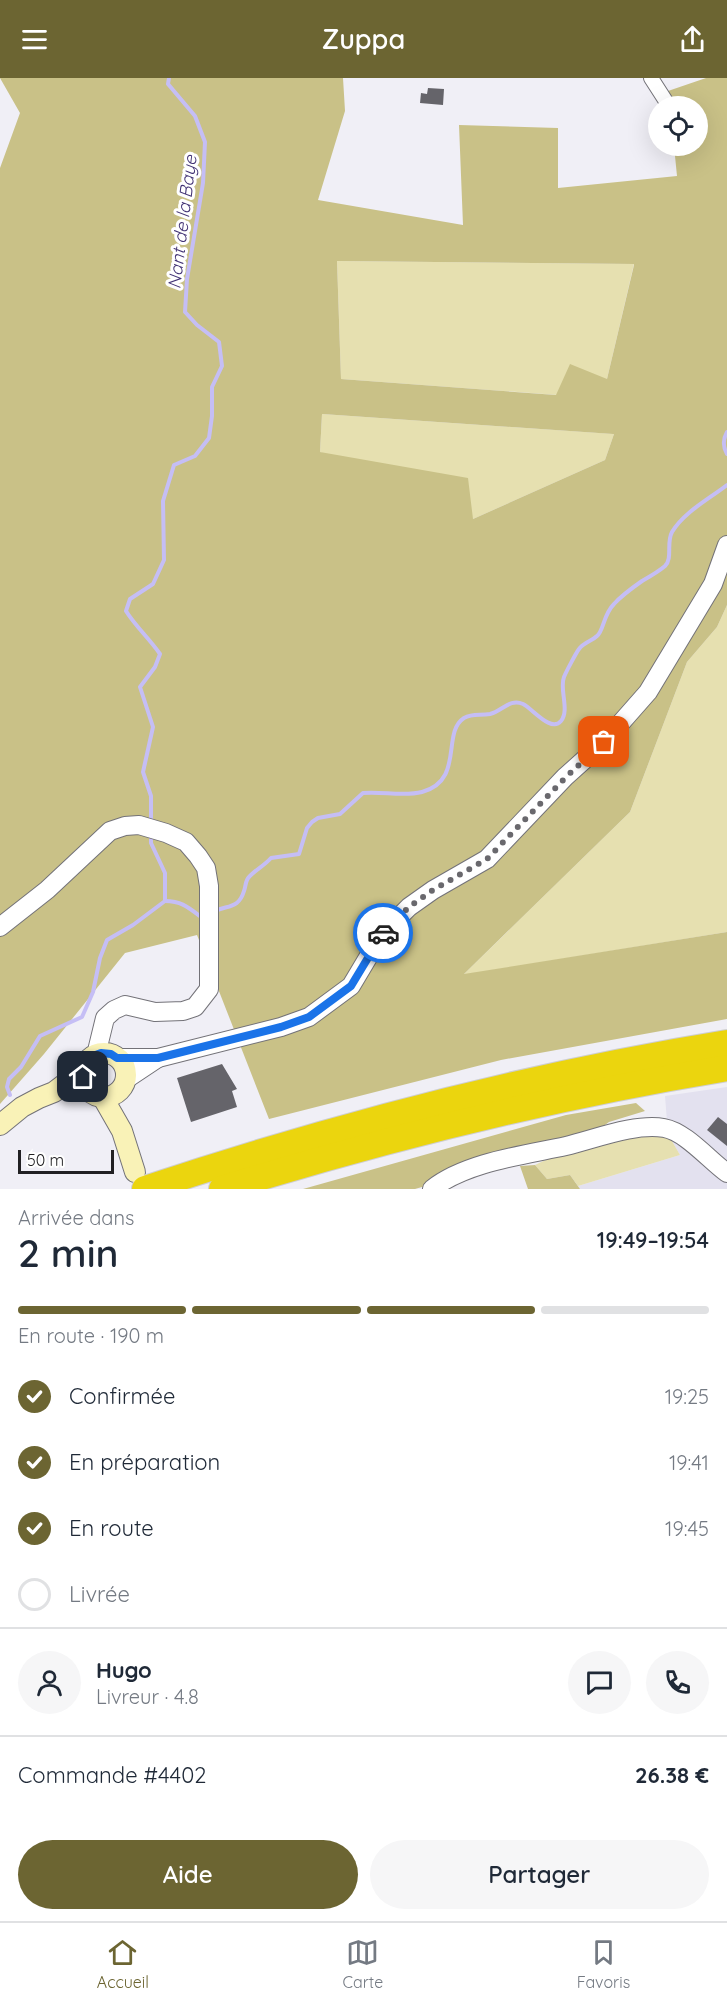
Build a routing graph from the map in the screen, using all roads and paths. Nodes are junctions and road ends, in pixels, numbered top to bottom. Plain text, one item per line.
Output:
1 (651, 78) edge
2 (663, 96) edge
3 (727, 545) edge
4 (0, 927) edge
5 (727, 1043) edge
6 (108, 1056) junction
7 (158, 1058) junction
8 (727, 1068) edge
9 (83, 1070) junction
10 (109, 1090) junction
11 (54, 1092) junction
12 (0, 1125) edge
13 (727, 1173) edge
14 (140, 1180) edge
15 (434, 1186) edge
16 (222, 1189) edge

1 - 2 street
3 - 7 street
4 - 6 street
5 - 14 highway
6 - 7 street
6 - 9 main road
6 - 10 main road
7 - 10 street
8 - 16 highway
9 - 10 main road
9 - 11 main road
10 - 11 main road
10 - 14 main road
11 - 12 main road
13 - 15 street

